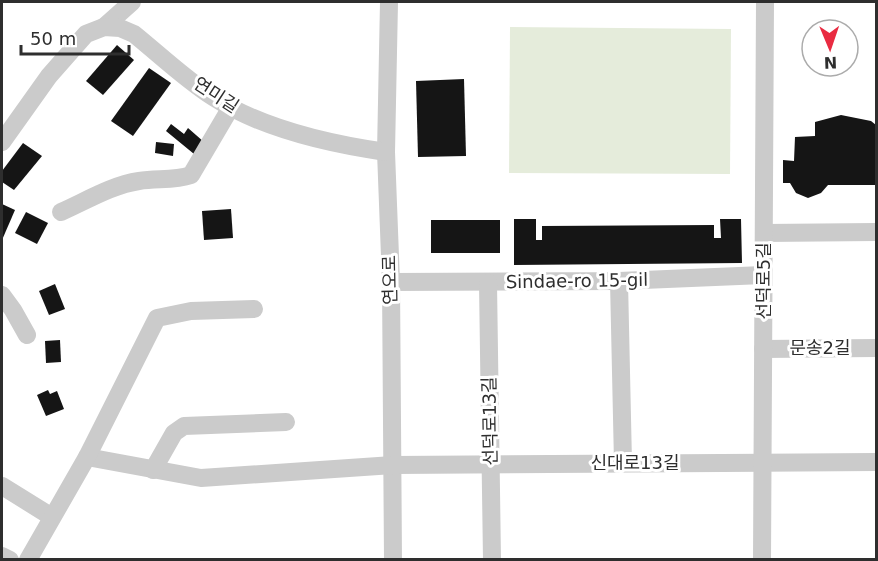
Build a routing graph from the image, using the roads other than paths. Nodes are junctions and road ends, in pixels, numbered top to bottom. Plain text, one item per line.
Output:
1 (132, 2) edge
2 (389, 2) edge
3 (765, 2) edge
4 (104, 27) junction
5 (231, 107) junction
6 (2, 142) edge
7 (386, 152) junction
8 (61, 212) dead end
9 (876, 232) edge
10 (764, 233) junction
11 (764, 275) junction
12 (619, 281) junction
13 (391, 282) junction
14 (488, 283) junction
15 (2, 295) edge
16 (254, 309) dead end
17 (27, 335) dead end
18 (763, 348) junction
19 (876, 348) edge
20 (286, 422) dead end
21 (87, 457) junction
22 (762, 462) junction
23 (876, 462) edge
24 (623, 463) junction
25 (491, 464) junction
26 (393, 465) junction
27 (153, 470) junction
28 (2, 486) edge
29 (52, 517) junction
30 (2, 556) edge
31 (10, 560) edge
32 (28, 560) edge
33 (393, 560) edge
34 (492, 560) edge
35 (762, 560) edge

1 - 4 street
2 - 7 street, 연오로
3 - 10 street, 선덕로5길
4 - 5 street, 연미길
4 - 6 street
5 - 7 street, 연미길
5 - 8 street
7 - 13 street, 연오로
9 - 10 street
10 - 11 street, 선덕로5길
11 - 12 street, Sindae-ro 15-gil
11 - 18 street, 선덕로5길
12 - 14 street, Sindae-ro 15-gil
12 - 24 street
13 - 14 street, Sindae-ro 15-gil
13 - 26 street, 연오로
14 - 25 street, 선덕로13길
15 - 17 street
16 - 21 street
18 - 19 street, 문송2길
18 - 22 street, 선덕로5길
20 - 27 street
21 - 27 street, 신대로13길
21 - 29 street
22 - 23 street, 신대로13길
22 - 24 street, 신대로13길
22 - 35 street, 선덕로5길
24 - 25 street, 신대로13길
25 - 26 street, 신대로13길
25 - 34 street, 선덕로13길
26 - 27 street, 신대로13길
26 - 33 street, 연오로
28 - 29 street
29 - 32 street
30 - 31 street

